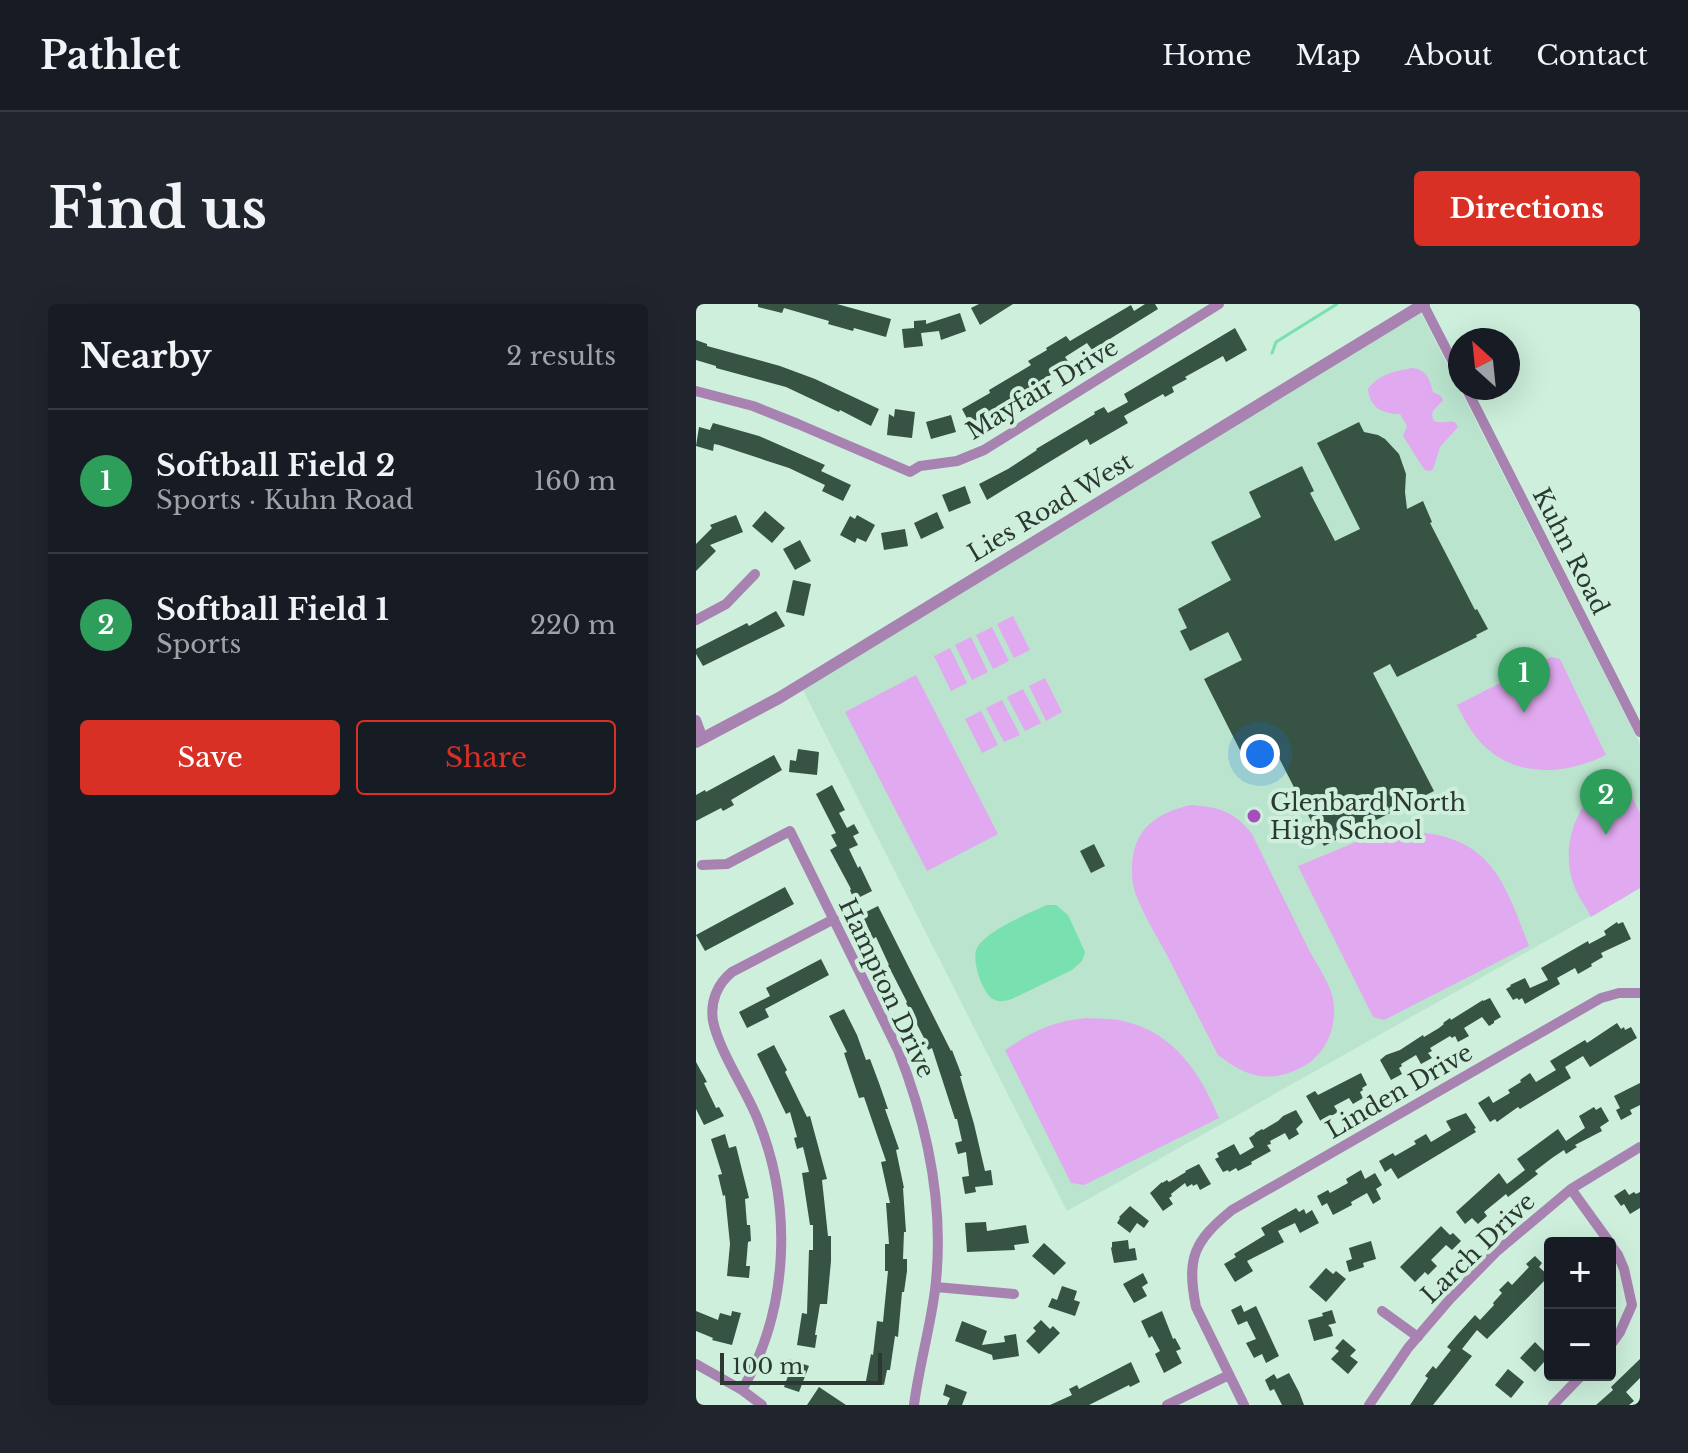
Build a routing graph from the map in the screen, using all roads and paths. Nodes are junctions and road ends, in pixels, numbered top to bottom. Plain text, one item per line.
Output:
1 (1219, 304) edge
2 (1424, 304) edge
3 (1448, 352) edge
4 (696, 391) edge
5 (1472, 400) edge
6 (755, 574) dead end
7 (696, 620) edge
8 (696, 720) edge
9 (1640, 732) edge
10 (700, 740) edge
11 (702, 865) dead end
12 (834, 919) junction
13 (1640, 993) edge
14 (1640, 1147) edge
15 (1571, 1189) junction
16 (1606, 1237) edge
17 (1616, 1252) edge
18 (936, 1287) junction
19 (1014, 1294) dead end
20 (1382, 1311) dead end
21 (1418, 1337) junction
22 (1616, 1338) edge
23 (696, 1364) edge
24 (1229, 1375) junction
25 (1576, 1381) edge
26 (742, 1390) junction
27 (762, 1405) edge
28 (914, 1405) edge
29 (1167, 1405) edge
30 (1244, 1405) edge
31 (1369, 1405) edge
32 (1553, 1405) edge

1 - 4 street, Mayfair Drive
2 - 3 street
2 - 10 street, Lies Road West
5 - 9 street, Kuhn Road
6 - 7 street
8 - 10 street
11 - 12 street, Hampton Drive
12 - 18 street, Hampton Drive
12 - 26 street
13 - 24 street, Linden Drive
14 - 15 street, Larch Drive
15 - 16 street
15 - 21 street, Larch Drive
17 - 22 street
18 - 19 street
18 - 28 street, Hampton Drive
20 - 21 street
21 - 31 street, Larch Drive
23 - 26 street
24 - 29 street
24 - 30 street
25 - 32 street
26 - 27 street

